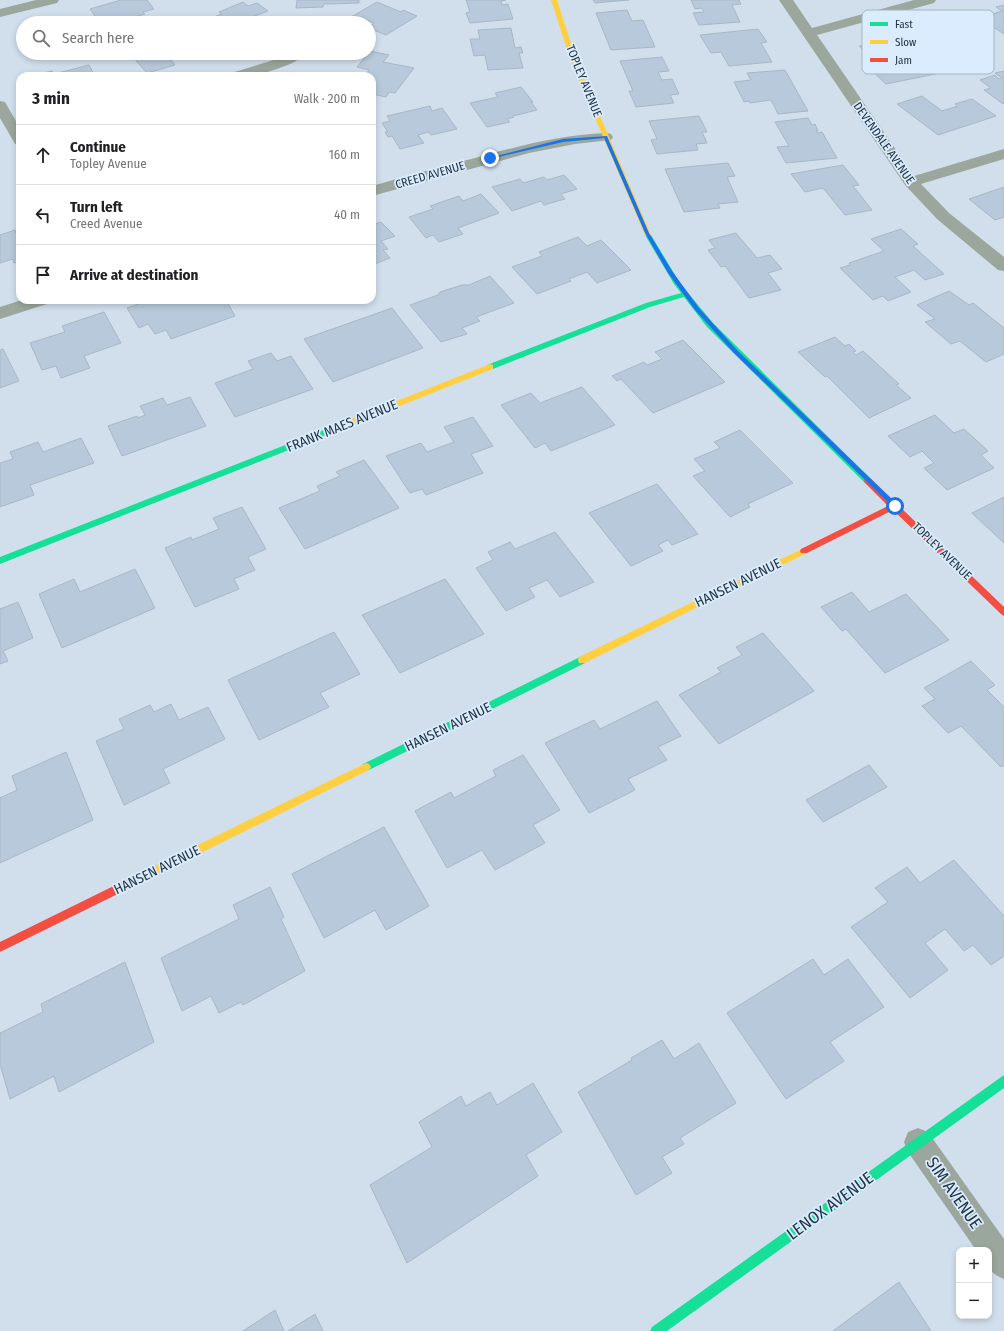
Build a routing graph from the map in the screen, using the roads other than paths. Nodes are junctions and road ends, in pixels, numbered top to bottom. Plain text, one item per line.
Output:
1 (52, 0) edge
2 (554, 0) edge
3 (786, 0) edge
4 (929, 0) edge
5 (892, 10) edge
6 (0, 13) edge
7 (862, 18) edge
8 (808, 33) junction
9 (286, 60) edge
10 (249, 72) edge
11 (0, 105) edge
12 (606, 137) junction
13 (16, 140) edge
14 (1004, 154) edge
15 (910, 182) junction
16 (376, 191) edge
17 (1004, 266) edge
18 (685, 294) junction
19 (28, 304) edge
20 (0, 313) edge
21 (895, 506) junction
22 (0, 561) edge
23 (1004, 612) edge
24 (0, 947) edge
25 (1004, 1081) edge
26 (918, 1142) junction
27 (1004, 1264) edge
28 (656, 1331) edge

1 - 6 street
2 - 12 street, TOPLEY AVENUE
3 - 8 street, DEVENDALE AVENUE
4 - 5 street
7 - 8 street
8 - 15 street, DEVENDALE AVENUE
9 - 10 street
11 - 13 street
12 - 16 street, CREED AVENUE
12 - 18 street, TOPLEY AVENUE
14 - 15 street
15 - 17 street, DEVENDALE AVENUE
18 - 21 street, TOPLEY AVENUE
18 - 22 street, FRANK MAES AVENUE
19 - 20 street
21 - 23 street, TOPLEY AVENUE
21 - 24 street, HANSEN AVENUE
25 - 26 street, LENOX AVENUE
26 - 27 street, SIM AVENUE
26 - 28 street, LENOX AVENUE

